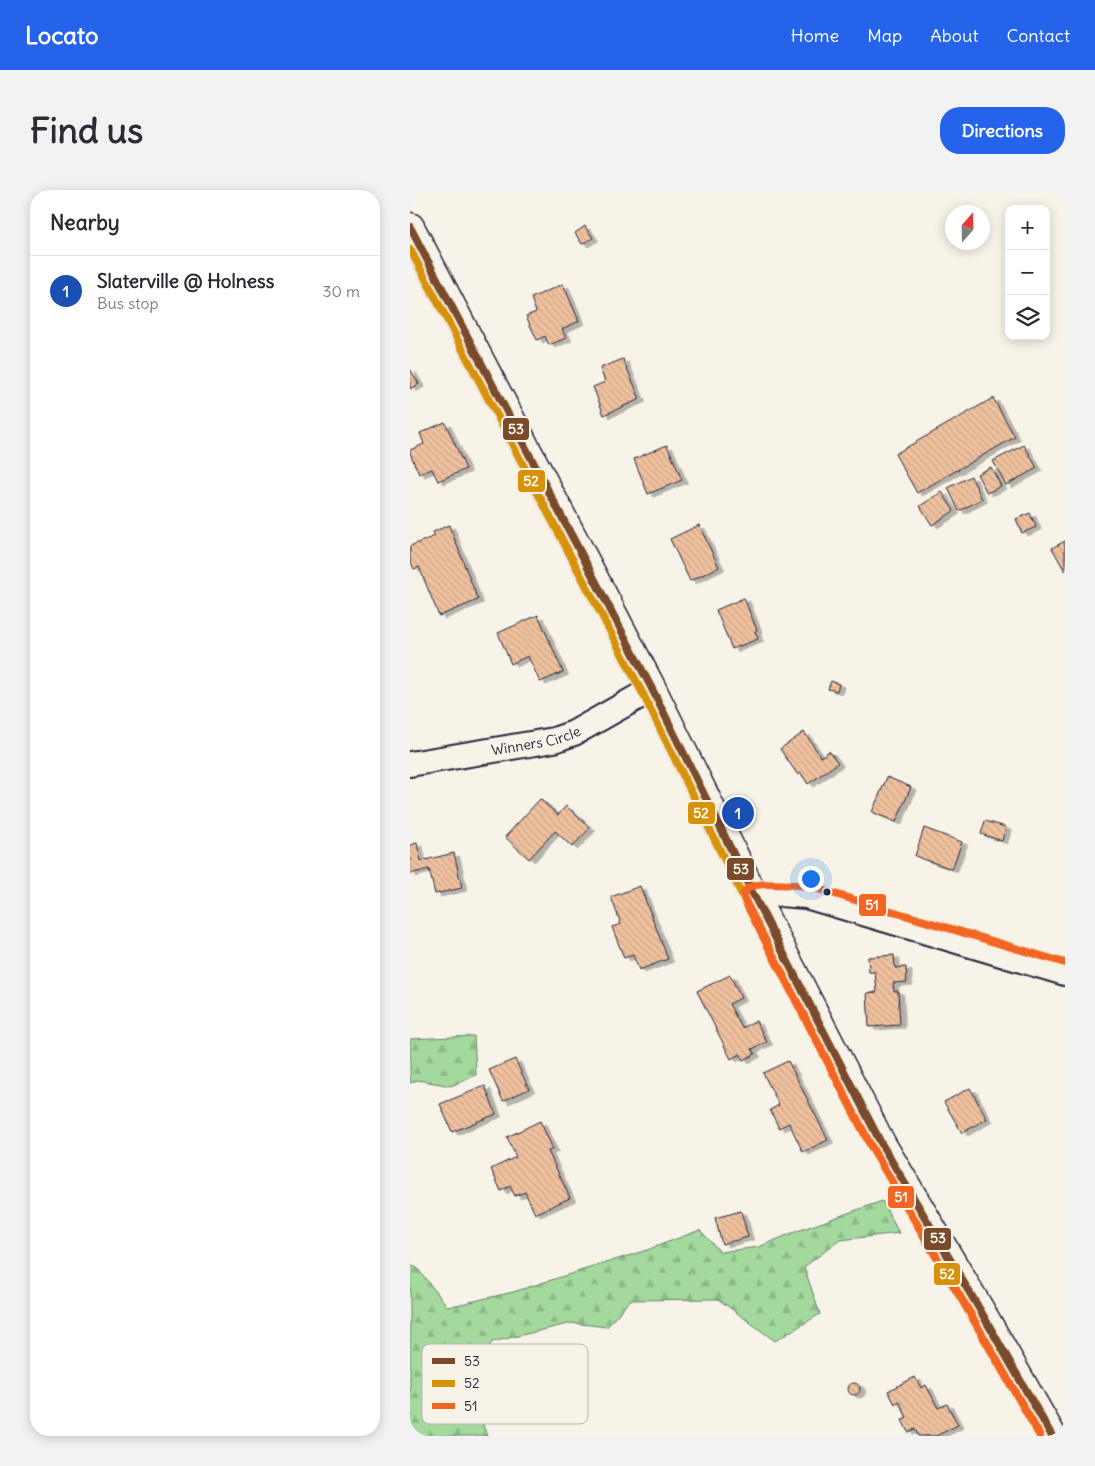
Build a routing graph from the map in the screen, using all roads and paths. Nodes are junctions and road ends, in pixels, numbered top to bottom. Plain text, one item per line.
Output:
1 (410, 227) edge
2 (652, 689) junction
3 (410, 764) edge
4 (754, 896) junction
5 (1065, 973) edge
6 (1052, 1436) edge

1 - 2 highway
2 - 3 street, Winners Circle
2 - 4 highway
4 - 5 street
4 - 6 highway

